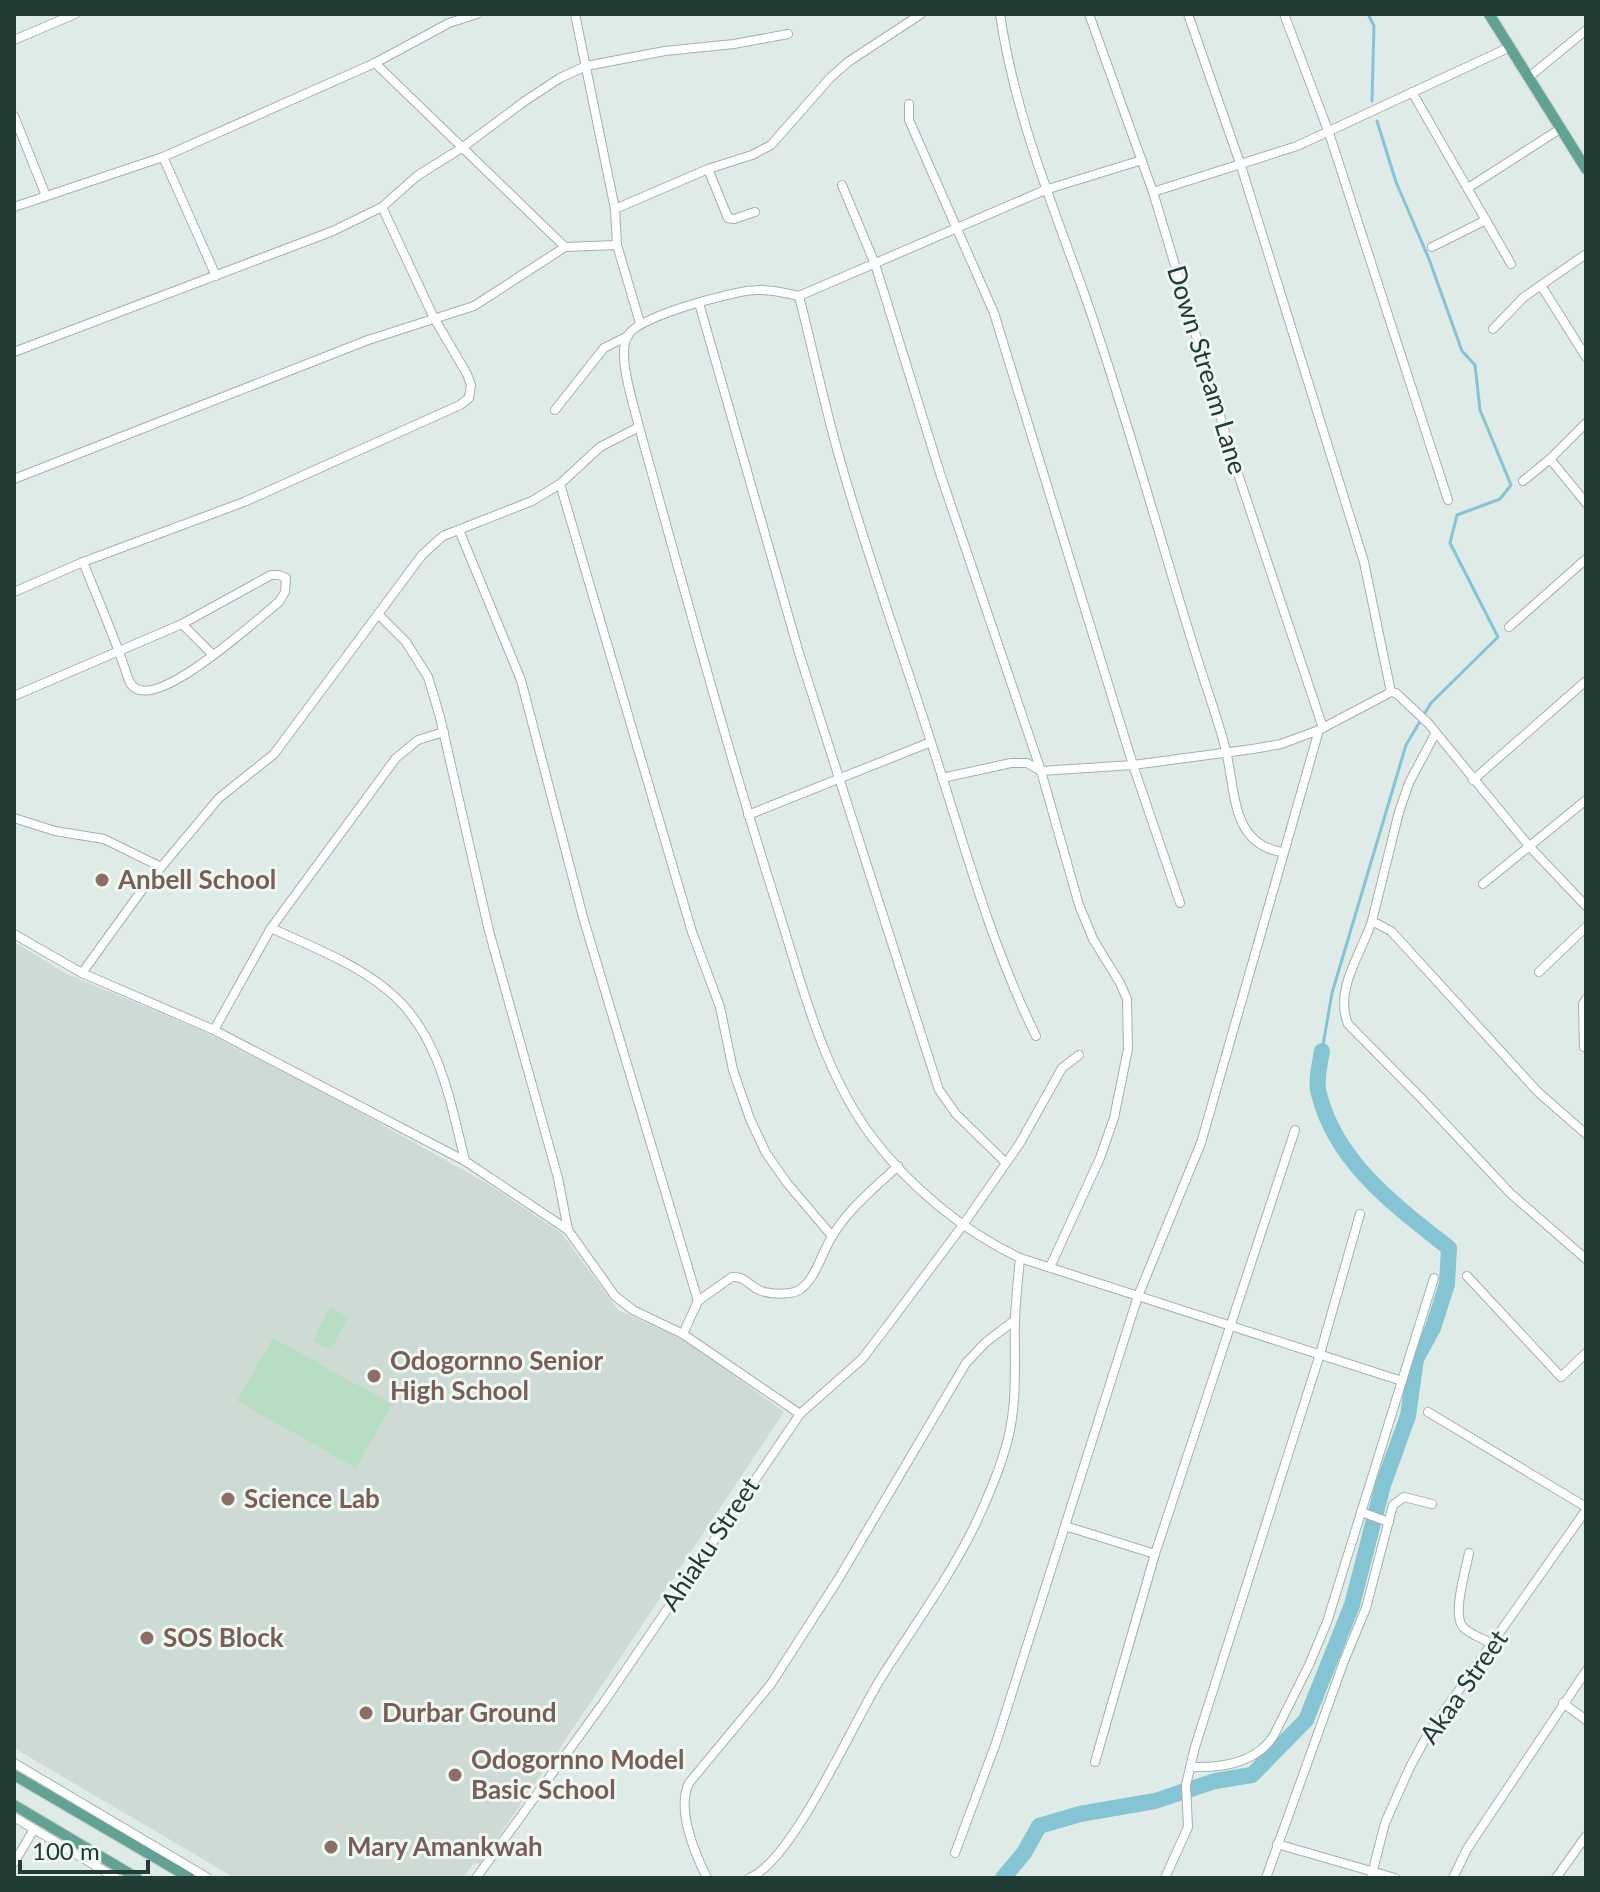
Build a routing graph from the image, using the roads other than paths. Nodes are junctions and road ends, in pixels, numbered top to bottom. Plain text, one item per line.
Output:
1 (75, 14) edge
2 (477, 14) edge
3 (575, 14) edge
4 (921, 14) edge
5 (1000, 14) edge
6 (1089, 14) edge
7 (1188, 14) edge
8 (1284, 14) edge
9 (1489, 14) edge
10 (1586, 30) edge
11 (788, 34) dead end
12 (14, 40) edge
13 (1510, 47) junction
14 (375, 63) junction
15 (586, 66) junction
16 (1529, 77) junction
17 (1412, 92) junction
18 (909, 104) dead end
19 (14, 116) edge
20 (1560, 129) junction
21 (1329, 133) junction
22 (463, 147) junction
23 (1582, 154) edge
24 (163, 157) junction
25 (1142, 160) junction
26 (1241, 166) junction
27 (708, 169) junction
28 (1586, 169) edge
29 (842, 185) dead end
30 (1468, 188) junction
31 (1045, 190) junction
32 (1153, 192) junction
33 (46, 196) junction
34 (14, 207) edge
35 (382, 207) junction
36 (615, 209) junction
37 (755, 212) dead end
38 (1486, 220) junction
39 (958, 226) junction
40 (617, 245) junction
41 (565, 247) junction
42 (1432, 247) dead end
43 (1586, 254) edge
44 (875, 264) junction
45 (1511, 264) dead end
46 (216, 276) junction
47 (1542, 287) junction
48 (799, 296) junction
49 (699, 303) junction
50 (434, 318) junction
51 (640, 323) junction
52 (1493, 329) dead end
53 (628, 336) junction
54 (14, 352) edge
55 (1586, 357) edge
56 (555, 410) dead end
57 (1586, 423) edge
58 (639, 427) junction
59 (1550, 459) junction
60 (14, 479) edge
61 (1523, 481) dead end
62 (560, 484) junction
63 (1448, 500) dead end
64 (1586, 503) edge
65 (459, 530) junction
66 (1586, 559) edge
67 (83, 562) junction
68 (14, 592) edge
69 (378, 614) junction
70 (182, 624) junction
71 (1509, 627) dead end
72 (119, 651) junction
73 (213, 655) junction
74 (1586, 681) edge
75 (1391, 692) junction
76 (14, 696) edge
77 (1321, 729) junction
78 (444, 732) junction
79 (1435, 734) junction
80 (931, 742) junction
81 (1227, 753) junction
82 (1133, 765) junction
83 (1041, 771) junction
84 (942, 778) junction
85 (838, 779) junction
86 (1473, 780) junction
87 (1586, 800) edge
88 (748, 815) junction
89 (14, 818) edge
90 (1529, 846) junction
91 (1283, 852) junction
92 (161, 867) junction
93 (1483, 884) dead end
94 (1180, 903) dead end
95 (1586, 906) edge
96 (1372, 921) junction
97 (1586, 927) edge
98 (271, 928) junction
99 (14, 934) edge
100 (1539, 972) dead end
101 (82, 973) junction
102 (1586, 999) edge
103 (214, 1030) junction
104 (1036, 1036) dead end
105 (1584, 1047) edge
106 (1079, 1055) dead end
107 (1295, 1130) dead end
108 (1586, 1134) edge
109 (465, 1161) junction
110 (1006, 1163) junction
111 (898, 1166) junction
112 (1360, 1214) dead end
113 (963, 1225) junction
114 (568, 1230) junction
115 (832, 1236) junction
116 (1020, 1258) junction
117 (1586, 1259) edge
118 (1050, 1267) junction
119 (1467, 1276) dead end
120 (1434, 1278) dead end
121 (1138, 1296) junction
122 (698, 1301) junction
123 (1015, 1320) junction
124 (1231, 1325) junction
125 (683, 1334) junction
126 (1586, 1353) edge
127 (1320, 1354) junction
128 (1402, 1381) junction
129 (1428, 1412) dead end
130 (800, 1414) junction
131 (1432, 1504) dead end
132 (1586, 1509) edge
133 (1364, 1513) junction
134 (1385, 1520) junction
135 (1065, 1526) junction
136 (1469, 1553) dead end
137 (1155, 1554) junction
138 (1493, 1644) junction
139 (1586, 1671) edge
140 (1563, 1703) junction
141 (1586, 1720) edge
142 (1095, 1762) dead end
143 (14, 1763) edge
144 (1190, 1767) junction
145 (14, 1775) edge
146 (14, 1805) edge
147 (95, 1816) junction
148 (14, 1817) edge
149 (34, 1829) junction
150 (1586, 1836) edge
151 (1277, 1844) junction
152 (955, 1853) dead end
153 (14, 1863) edge
154 (1372, 1874) edge
155 (116, 1878) edge
156 (137, 1878) edge
157 (190, 1878) edge
158 (208, 1878) edge
159 (476, 1878) edge
160 (706, 1878) edge
161 (749, 1878) edge
162 (1165, 1878) edge
163 (1266, 1878) edge
164 (1395, 1878) edge
165 (1453, 1878) edge
166 (1556, 1878) edge

1 - 12 street
2 - 14 street
3 - 15 street
4 - 27 street
5 - 31 street
6 - 25 street, Down Stream Lane
7 - 26 street
8 - 21 street
9 - 13 main road
10 - 16 street
11 - 15 street
13 - 16 main road
13 - 17 street
14 - 22 street
14 - 24 street
15 - 22 street
15 - 36 street
16 - 20 main road
17 - 21 street
17 - 30 street
18 - 39 street
19 - 33 street
20 - 23 main road
20 - 30 street
21 - 26 street
21 - 63 street
22 - 35 street
22 - 41 street
23 - 28 main road
24 - 33 street
24 - 46 street
25 - 31 street
25 - 32 street, Down Stream Lane
26 - 32 street
26 - 75 street
27 - 36 street
27 - 37 street
29 - 44 street
30 - 38 street
31 - 39 street
31 - 81 street
32 - 77 street, Down Stream Lane
33 - 34 street
35 - 46 street
35 - 50 street
36 - 40 street
38 - 42 street
38 - 45 street
39 - 44 street
39 - 82 street
40 - 41 street
40 - 51 street
41 - 50 street
43 - 47 street
44 - 48 street
44 - 83 street
46 - 54 street
47 - 52 street
47 - 55 street
48 - 49 street
48 - 80 street
49 - 51 street
49 - 85 street
50 - 60 street
50 - 67 street
51 - 53 street
53 - 56 street
53 - 58 street
57 - 59 street
58 - 62 street
58 - 88 street
59 - 61 street
59 - 64 street
62 - 65 street
62 - 115 street
65 - 69 street
65 - 122 street
66 - 71 street
67 - 68 street
67 - 72 street
69 - 78 street
69 - 92 street
70 - 72 street
70 - 73 street
70 - 73 street
72 - 73 street
72 - 76 street
74 - 86 street
75 - 77 street
75 - 79 street
77 - 81 street
77 - 91 street
78 - 98 street
78 - 114 street
79 - 86 street
79 - 96 street
80 - 84 street
80 - 85 street
81 - 82 street
81 - 91 street
82 - 83 street
82 - 94 street
83 - 84 street
83 - 118 street
84 - 104 street
85 - 88 street
85 - 110 street
86 - 90 street
87 - 90 street
88 - 111 street
89 - 92 street
90 - 93 street
90 - 95 street
91 - 121 street
92 - 101 street
96 - 108 street
96 - 117 street
97 - 100 street
98 - 103 street
98 - 109 street
99 - 101 street
101 - 103 street
102 - 105 street
103 - 109 street
106 - 110 street, Ahiaku Street
107 - 124 street
109 - 114 street
110 - 113 street, Ahiaku Street
111 - 113 street
111 - 115 street
112 - 127 street
113 - 116 street
113 - 130 street, Ahiaku Street
114 - 125 street
115 - 122 street
116 - 118 street
116 - 123 street
118 - 121 street
119 - 126 street
120 - 128 street
121 - 124 street
121 - 135 street
122 - 125 street
123 - 160 street
123 - 161 street
124 - 127 street
124 - 137 street
125 - 130 street
127 - 128 street
127 - 144 street
128 - 133 street
129 - 132 street
130 - 159 street, Ahiaku Street
131 - 134 street
132 - 138 street, Akaa Street
133 - 134 street
133 - 144 street
134 - 151 street
135 - 137 street
135 - 152 street
136 - 138 street
137 - 142 street
138 - 154 street, Akaa Street
139 - 140 street
140 - 141 street
140 - 165 street
143 - 147 street
144 - 162 street
145 - 147 main road
146 - 156 main road
147 - 157 main road
147 - 158 street
148 - 149 street
149 - 153 street
149 - 155 street
150 - 166 street
151 - 154 street
151 - 163 street
154 - 164 street

